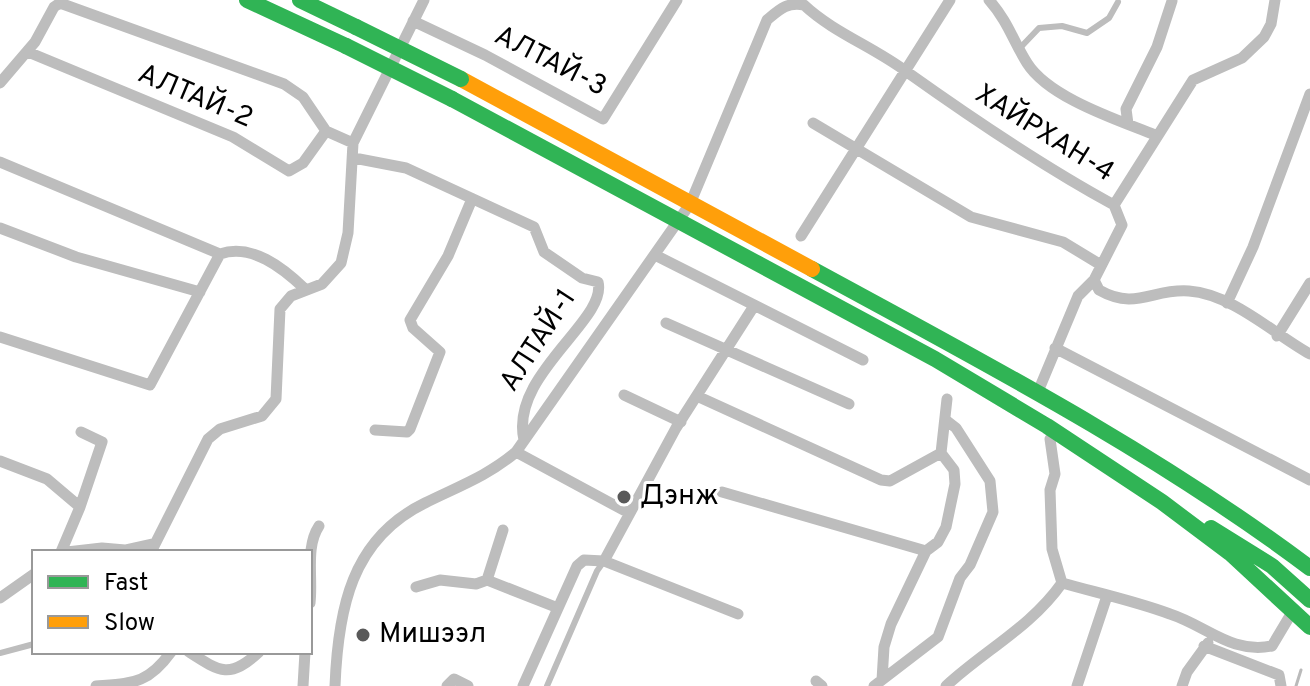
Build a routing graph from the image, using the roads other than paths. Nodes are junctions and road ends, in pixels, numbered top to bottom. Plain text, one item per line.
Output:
1 (247, 0) edge
2 (300, 0) edge
3 (424, 0) edge
4 (677, 0) edge
5 (950, 0) edge
6 (989, 0) edge
7 (1275, 0) edge
8 (1172, 1) edge
9 (61, 2) edge
10 (1118, 2) dead end
11 (808, 3) edge
12 (413, 21) junction
13 (1020, 48) junction
14 (28, 52) junction
15 (908, 72) junction
16 (0, 83) edge
17 (1310, 94) edge
18 (813, 123) dead end
19 (1128, 124) junction
20 (326, 131) junction
21 (1155, 135) junction
22 (353, 143) junction
23 (856, 150) junction
24 (354, 158) junction
25 (0, 162) edge
26 (472, 199) junction
27 (690, 204) junction
28 (1114, 205) junction
29 (678, 223) junction
30 (0, 228) edge
31 (801, 236) dead end
32 (220, 254) junction
33 (655, 255) junction
34 (1101, 265) junction
35 (1094, 280) junction
36 (1310, 283) edge
37 (305, 289) junction
38 (200, 292) junction
39 (1227, 303) junction
40 (754, 306) junction
41 (666, 323) dead end
42 (1277, 336) junction
43 (0, 337) edge
44 (725, 347) junction
45 (1055, 348) junction
46 (1310, 354) edge
47 (863, 360) dead end
48 (1037, 394) junction
49 (624, 395) dead end
50 (699, 397) junction
51 (947, 399) dead end
52 (849, 404) dead end
53 (947, 421) junction
54 (681, 422) junction
55 (375, 430) dead end
56 (81, 432) dead end
57 (1048, 432) junction
58 (524, 440) junction
59 (516, 452) junction
60 (941, 453) junction
61 (0, 461) edge
62 (1310, 480) edge
63 (722, 492) dead end
64 (80, 507) junction
65 (629, 513) junction
66 (319, 526) dead end
67 (503, 530) dead end
68 (151, 548) edge
69 (65, 550) edge
70 (83, 550) edge
71 (125, 550) edge
72 (125, 550) edge
73 (310, 550) edge
74 (926, 551) junction
75 (604, 561) junction
76 (1310, 568) edge
77 (32, 575) edge
78 (487, 580) junction
79 (1062, 583) junction
80 (416, 587) dead end
81 (1107, 596) junction
82 (0, 598) edge
83 (1310, 600) edge
84 (558, 608) junction
85 (1294, 609) junction
86 (738, 614) dead end
87 (1310, 627) edge
88 (1215, 638) junction
89 (32, 645) edge
90 (1204, 646) junction
91 (0, 653) edge
92 (169, 654) edge
93 (193, 654) edge
94 (257, 654) edge
95 (305, 654) edge
96 (1280, 680) edge
97 (878, 683) edge
98 (96, 686) edge
99 (303, 686) edge
100 (335, 686) edge
101 (447, 686) edge
102 (468, 686) edge
103 (523, 686) edge
104 (547, 686) edge
105 (946, 686) edge
106 (1077, 686) edge
107 (1182, 686) edge

1 - 29 main road, bridge
2 - 27 main road, bridge
3 - 12 street
4 - 12 street, АЛТАЙ-3
5 - 15 street
6 - 13 street
7 - 21 street
8 - 19 street
9 - 14 street, АЛТАЙ-2
9 - 20 street, АЛТАЙ-2
10 - 13 lane
11 - 15 street, ХАЙРХАН-4
11 - 27 street
12 - 22 street
13 - 19 street
14 - 16 street, АЛТАЙ-2
14 - 20 street, АЛТАЙ-2
15 - 23 street
15 - 28 street, ХАЙРХАН-4
17 - 39 street
18 - 23 street
19 - 21 street
20 - 22 street
21 - 28 street
22 - 24 street
23 - 31 street
23 - 34 street
24 - 26 street, АЛТАЙ-1
24 - 37 street
25 - 32 street
26 - 55 street
26 - 58 street, АЛТАЙ-1
27 - 29 street
27 - 48 main road
28 - 34 street, ХАЙРХАН-4
29 - 33 street
29 - 57 main road
30 - 38 street
32 - 37 street
32 - 38 street
33 - 40 street
33 - 58 street
34 - 35 street, ХАЙРХАН-4
35 - 39 street
35 - 45 street, ХАЙРХАН-4
36 - 42 street
37 - 68 street
38 - 43 street
39 - 42 street
40 - 44 street
40 - 47 street
41 - 44 street
42 - 46 street
44 - 50 street
44 - 52 street
45 - 48 street, ХАЙРХАН-4
45 - 62 street
48 - 76 main road
49 - 54 street
50 - 54 street
50 - 60 street
51 - 53 street
53 - 60 street
53 - 97 street
54 - 65 street
56 - 64 street
57 - 79 street
57 - 83 main road
57 - 85 main road
58 - 59 street
59 - 65 street
59 - 100 street
60 - 74 street
61 - 64 street
63 - 74 street
64 - 69 street
65 - 75 street
66 - 73 street
67 - 78 street
68 - 72 street
70 - 71 street
74 - 97 street
75 - 84 street
75 - 86 street
75 - 104 lane
77 - 82 street
78 - 80 street
78 - 84 street
79 - 81 street
79 - 105 street
81 - 88 street
81 - 106 street
84 - 103 street
85 - 87 main road
85 - 88 street
88 - 90 street
89 - 91 lane
90 - 96 street
90 - 107 street
92 - 98 street
93 - 94 street
95 - 99 street
101 - 102 street

